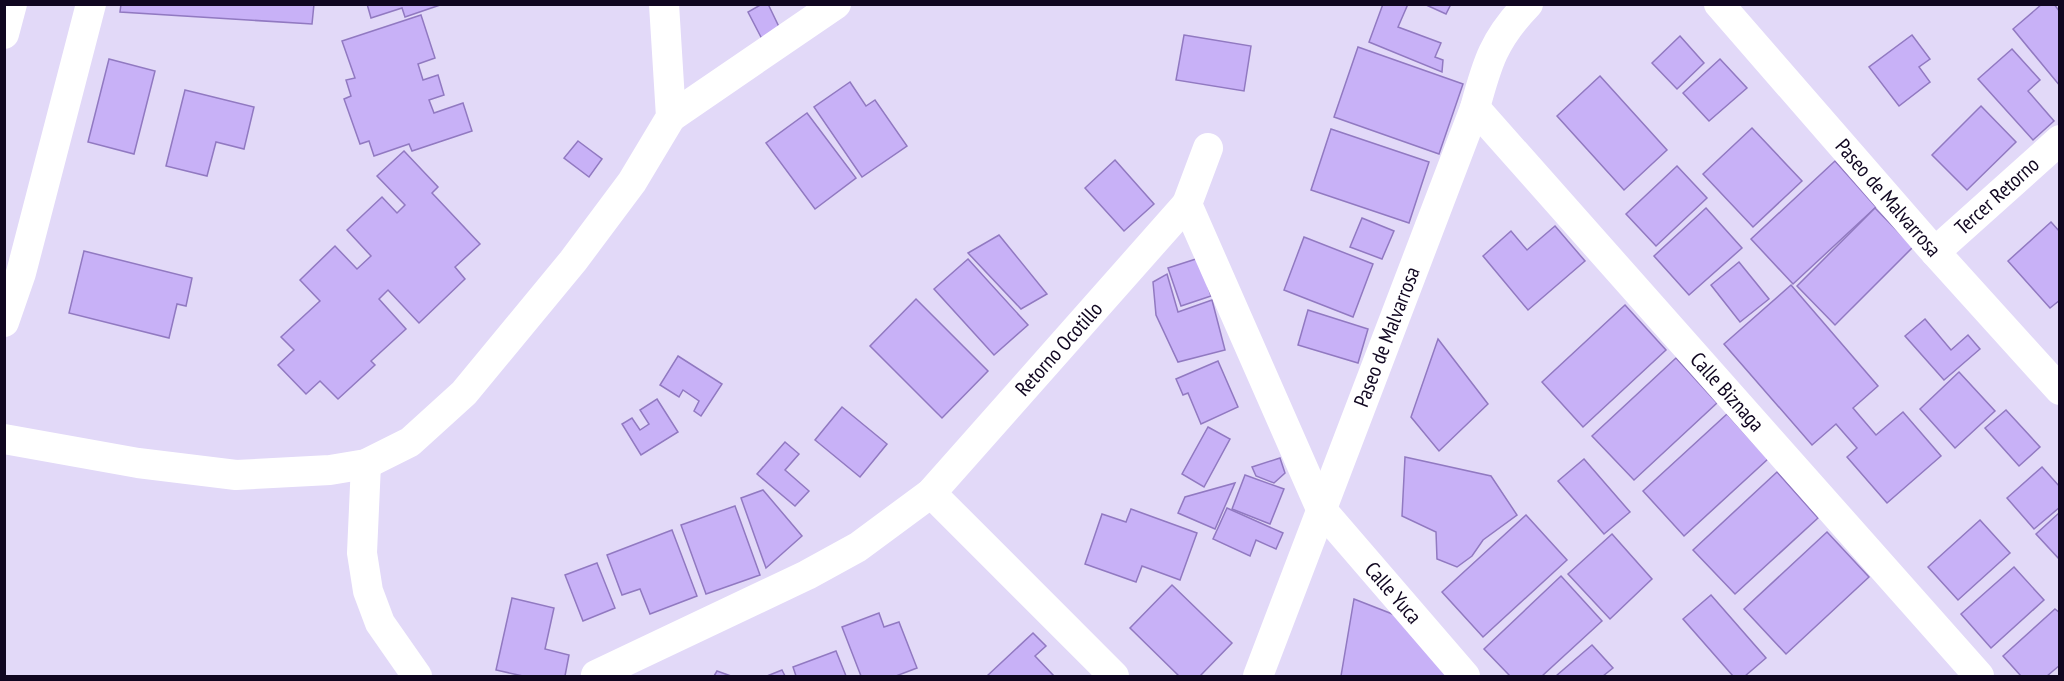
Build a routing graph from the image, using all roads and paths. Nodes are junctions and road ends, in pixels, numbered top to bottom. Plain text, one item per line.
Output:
1 (12, 4) edge
2 (91, 4) edge
3 (664, 4) edge
4 (836, 4) edge
5 (1528, 4) edge
6 (1719, 4) edge
7 (4, 34) edge
8 (1475, 108) junction
9 (671, 117) junction
10 (2060, 140) edge
11 (1208, 148) dead end
12 (1187, 204) junction
13 (1935, 252) junction
14 (4, 322) edge
15 (2060, 390) edge
16 (4, 439) edge
17 (366, 464) junction
18 (931, 494) junction
19 (1321, 509) junction
20 (596, 675) dead end
21 (417, 676) edge
22 (1114, 676) edge
23 (1258, 676) edge
24 (1465, 676) edge
25 (1979, 676) edge

1 - 7 street
2 - 14 street
3 - 9 street
4 - 9 street
5 - 8 street, Paseo de Malvarrosa
6 - 13 street, Paseo de Malvarrosa
8 - 19 street, Paseo de Malvarrosa
8 - 25 street, Calle Biznaga
9 - 17 street
10 - 13 street, Tercer Retorno
11 - 12 street, Retorno Ocotillo
12 - 18 street, Retorno Ocotillo
12 - 19 street
13 - 15 street, Paseo de Malvarrosa
16 - 17 street
17 - 21 street
18 - 20 street, Retorno Ocotillo
18 - 22 street
19 - 23 street, Paseo de Malvarrosa
19 - 24 street, Calle Yuca

